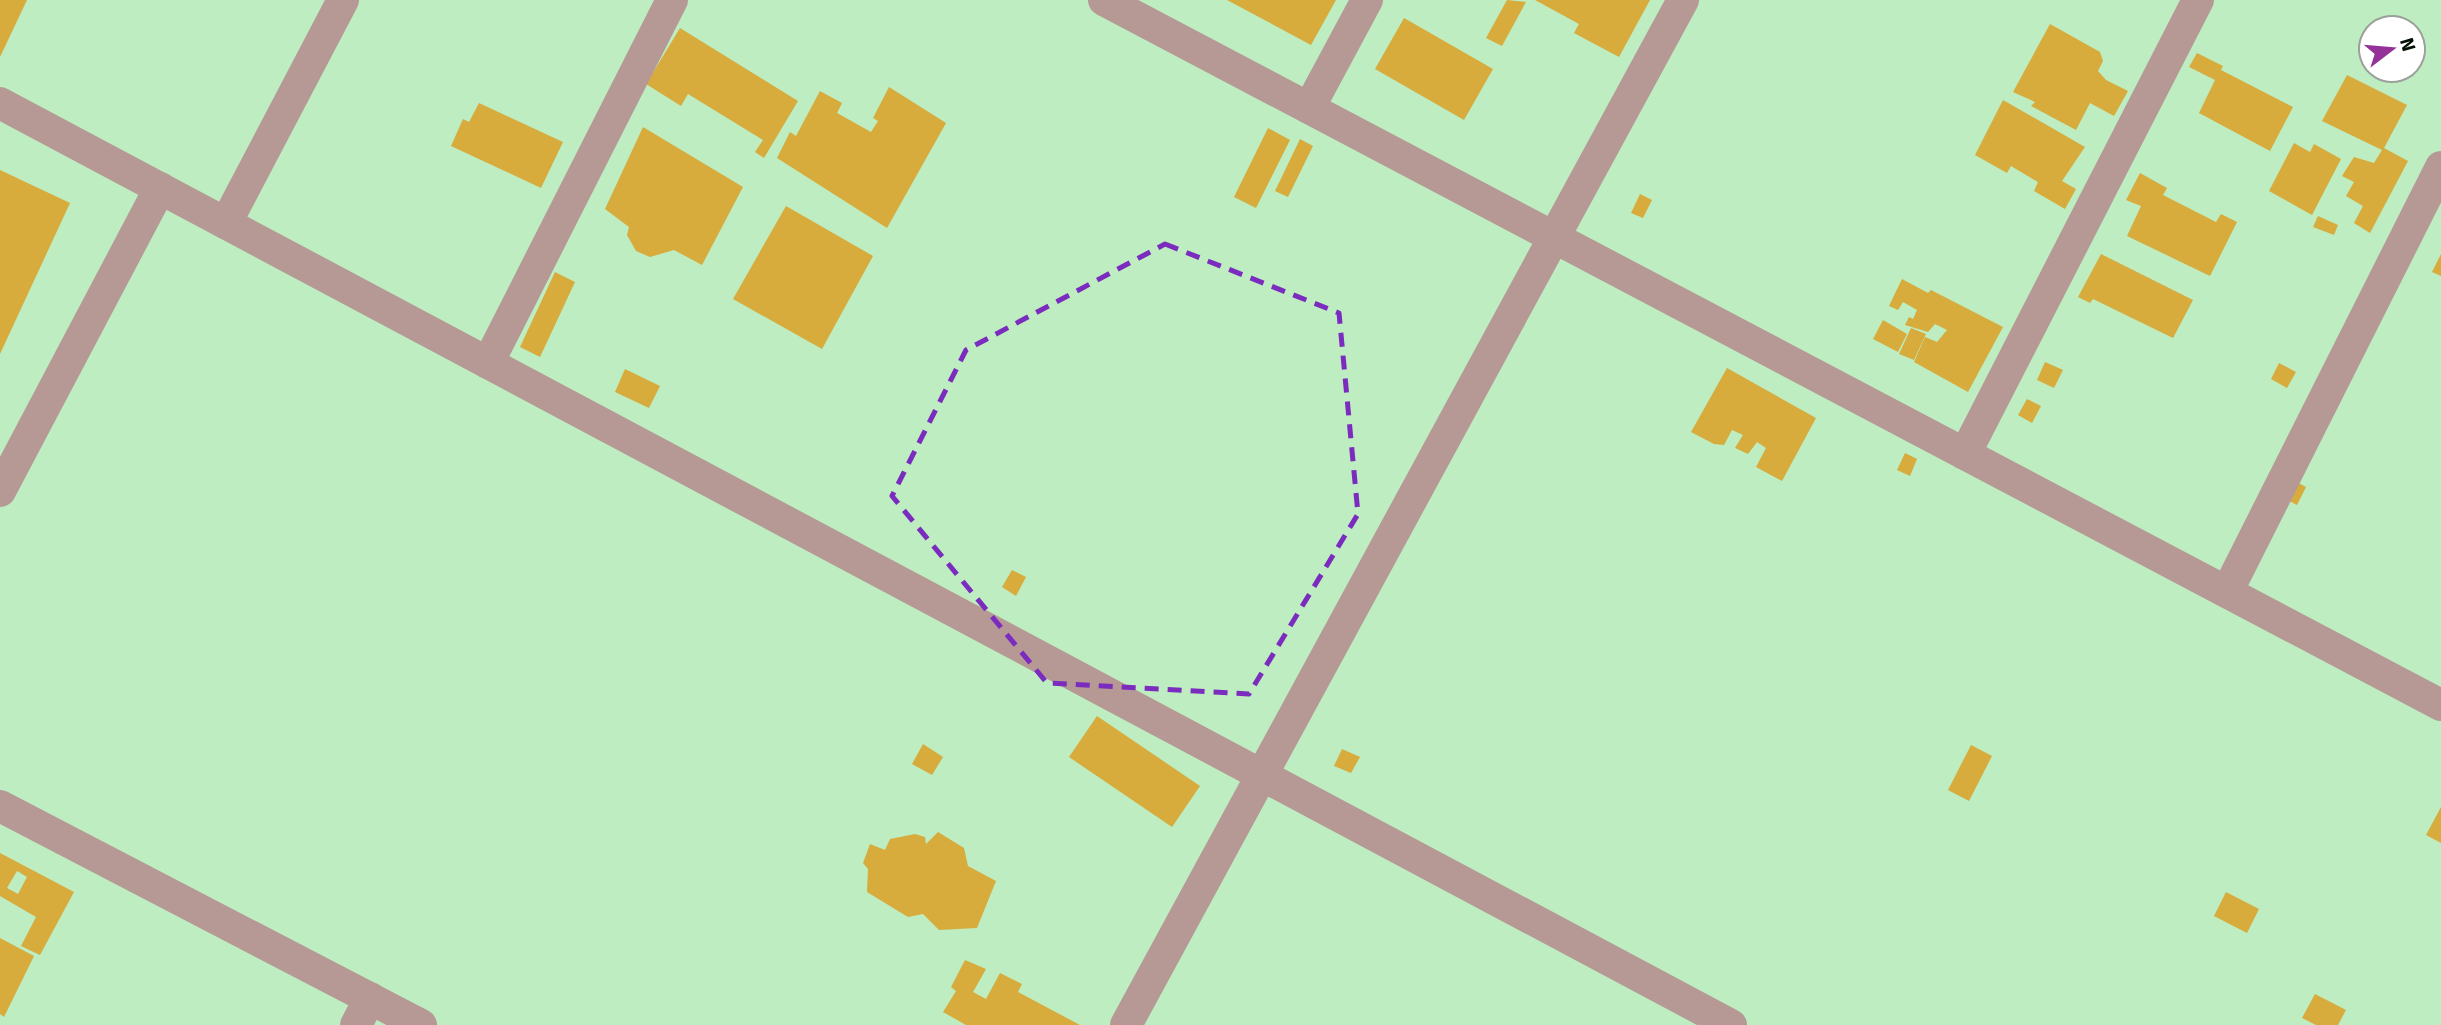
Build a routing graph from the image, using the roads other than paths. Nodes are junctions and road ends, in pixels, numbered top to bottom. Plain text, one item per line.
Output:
1 (343, 0) edge
2 (671, 0) edge
3 (1104, 0) edge
4 (1367, 0) edge
5 (1683, 0) edge
6 (2198, 0) edge
7 (0, 103) edge
8 (1309, 108) junction
9 (2441, 167) edge
10 (160, 188) junction
11 (226, 223) junction
12 (1554, 237) junction
13 (488, 363) junction
14 (1965, 454) junction
15 (0, 491) edge
16 (2227, 592) junction
17 (2441, 705) edge
18 (1262, 775) junction
19 (0, 806) edge
20 (363, 1011) edge
21 (421, 1025) edge
22 (1126, 1025) edge
23 (1731, 1025) edge

1 - 11 street
2 - 13 street
3 - 8 street
4 - 8 street
5 - 12 street
6 - 14 street
7 - 10 street
8 - 12 street
9 - 16 street
10 - 11 street
10 - 15 street
11 - 13 street
12 - 14 street
12 - 18 street
13 - 18 street
14 - 16 street
16 - 17 street
18 - 22 street
18 - 23 street
19 - 20 street
20 - 21 street

